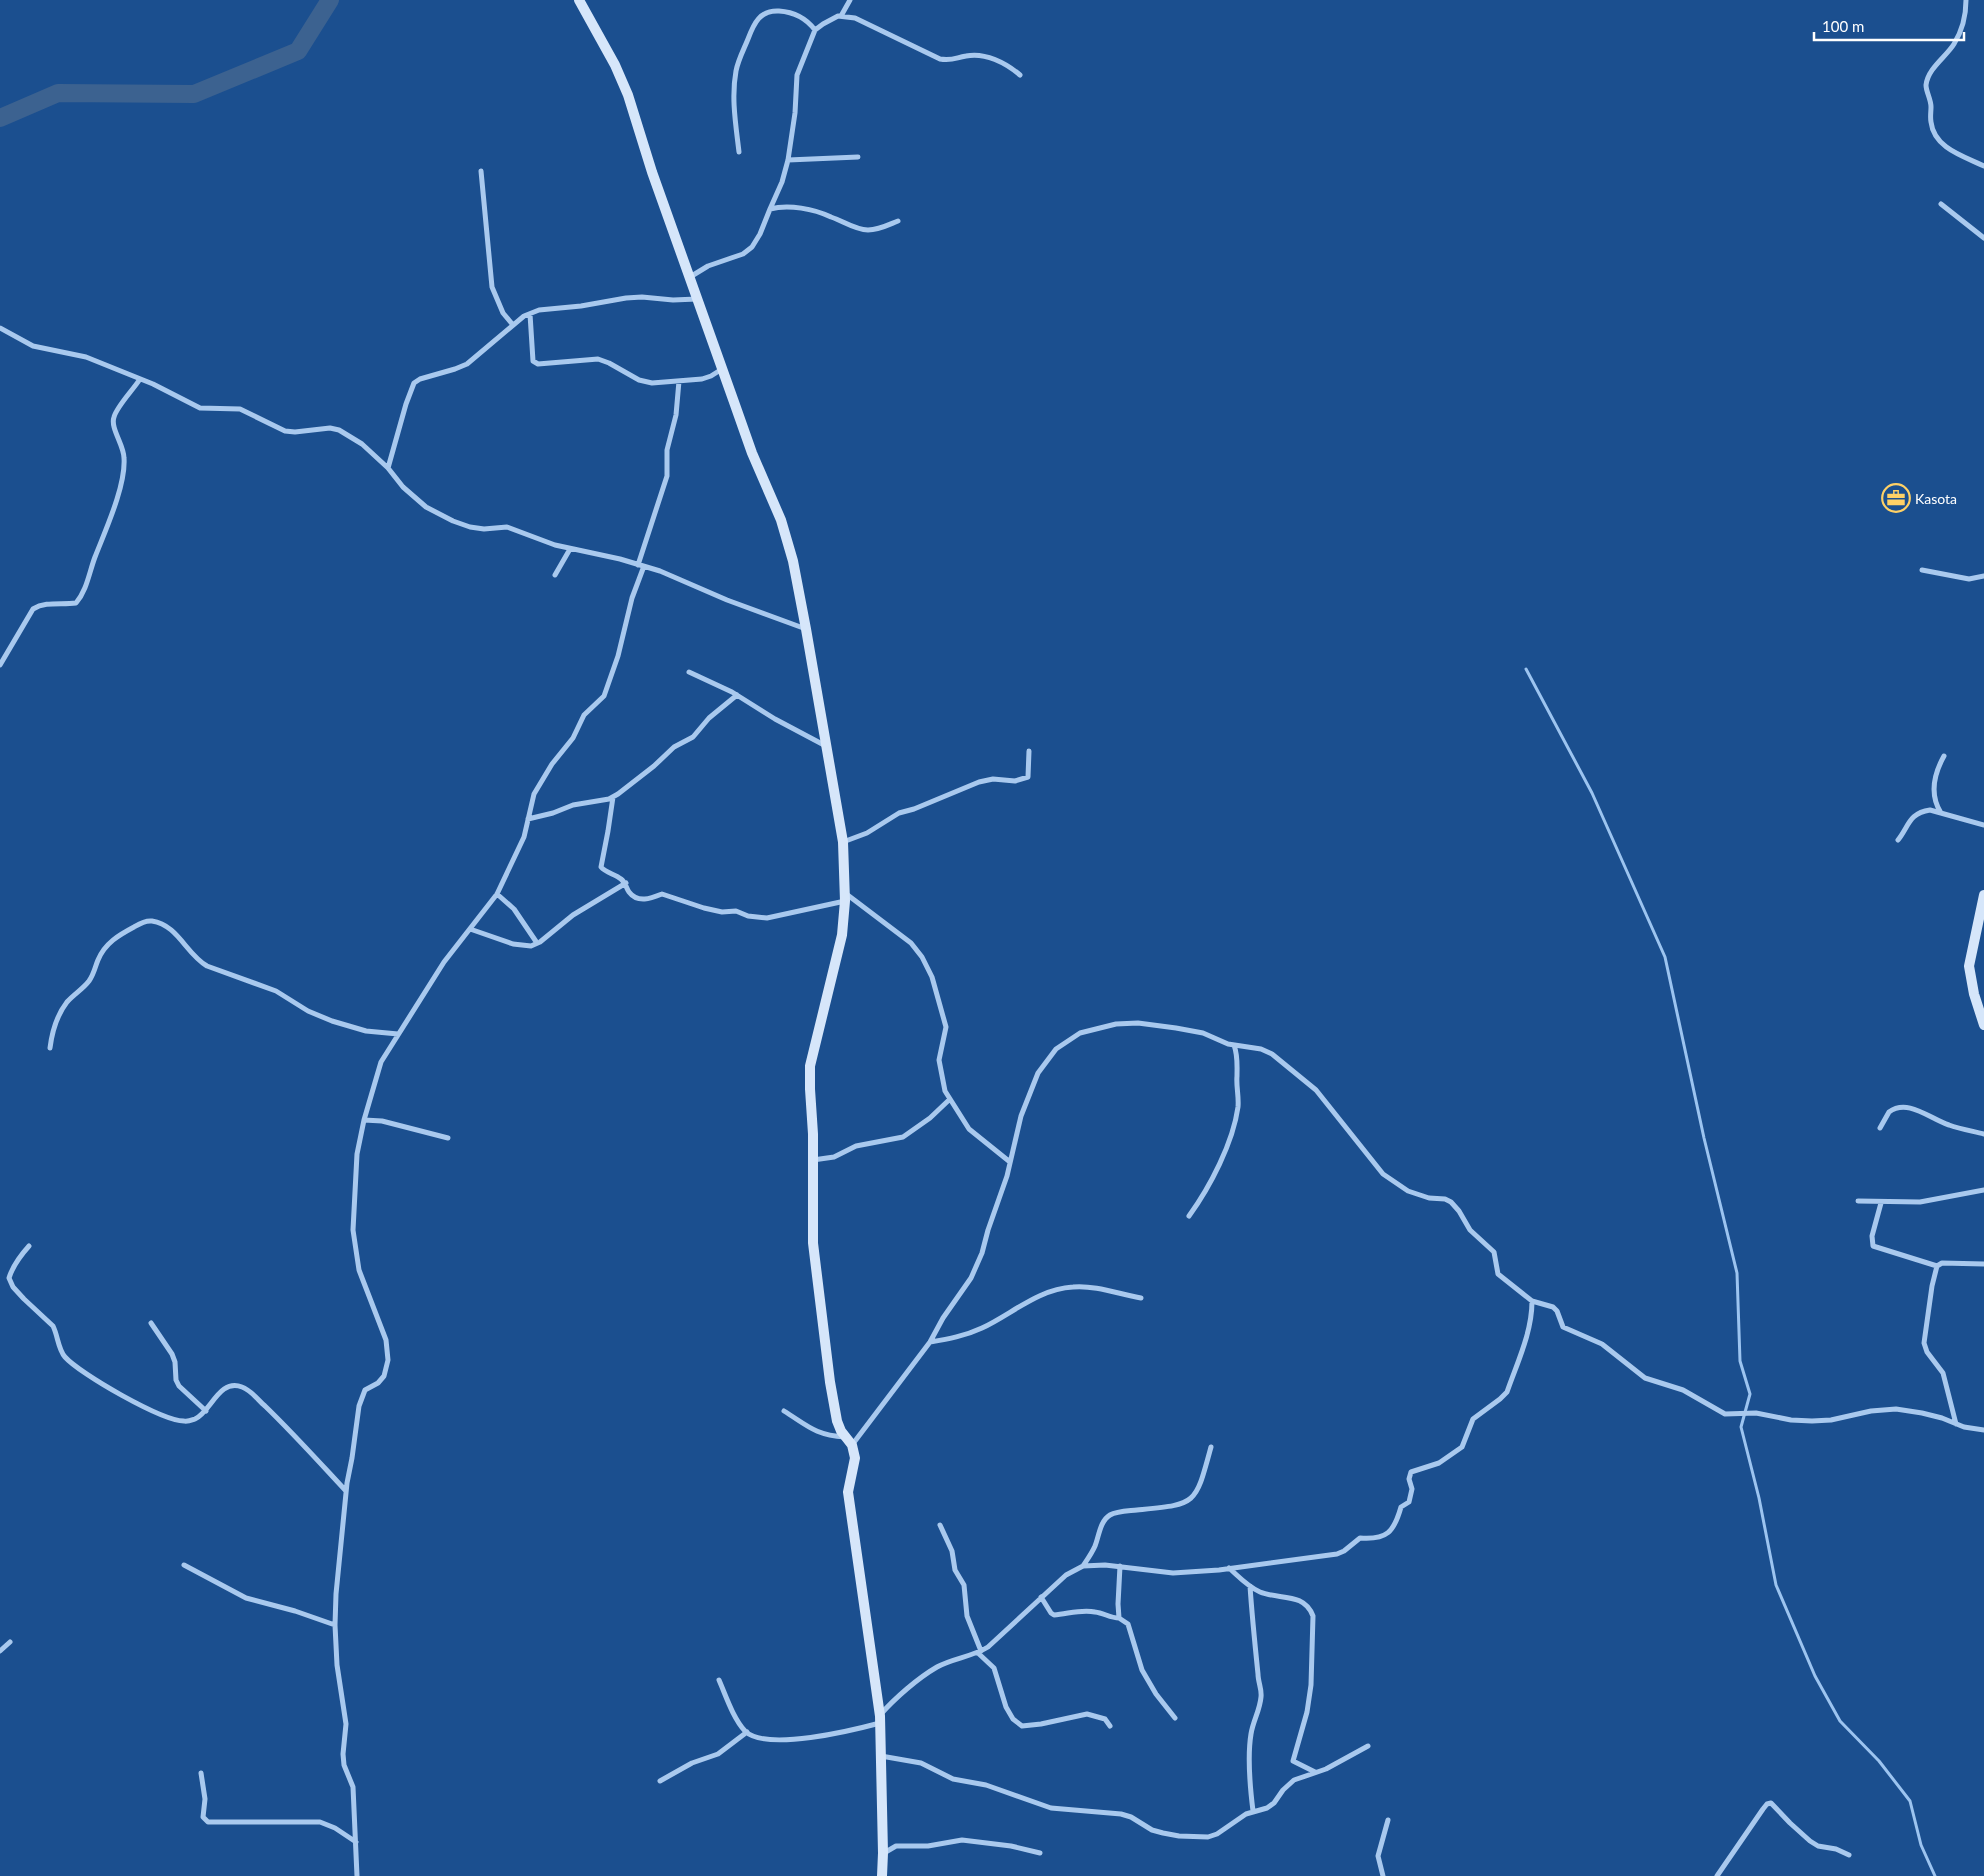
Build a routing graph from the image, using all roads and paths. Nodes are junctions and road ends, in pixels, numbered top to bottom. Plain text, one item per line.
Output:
1 (579, 0) edge
2 (850, 0) edge
3 (1966, 0) edge
4 (841, 16) junction
5 (815, 30) junction
6 (1020, 75) dead end
7 (739, 152) dead end
8 (858, 157) dead end
9 (788, 160) junction
10 (1984, 166) edge
11 (481, 171) dead end
12 (1941, 204) dead end
13 (770, 209) junction
14 (898, 221) dead end
15 (1984, 238) edge
16 (689, 277) junction
17 (697, 299) junction
18 (530, 314) junction
19 (513, 325) junction
20 (0, 328) edge
21 (722, 369) junction
22 (140, 379) junction
23 (679, 381) junction
24 (388, 468) junction
25 (570, 549) junction
26 (638, 565) junction
27 (644, 566) junction
28 (1922, 570) dead end
29 (555, 575) dead end
30 (1984, 576) edge
31 (806, 629) junction
32 (0, 665) edge
33 (689, 672) dead end
34 (737, 695) junction
35 (824, 744) junction
36 (1029, 750) dead end
37 (1944, 756) dead end
38 (613, 797) junction
39 (1941, 813) junction
40 (528, 819) junction
41 (1984, 824) edge
42 (1898, 840) dead end
43 (842, 842) junction
44 (626, 883) junction
45 (497, 894) junction
46 (1984, 895) edge
47 (845, 897) junction
48 (470, 929) junction
49 (537, 943) junction
50 (1984, 1025) edge
51 (398, 1034) junction
52 (1234, 1045) junction
53 (50, 1048) dead end
54 (950, 1099) junction
55 (364, 1120) junction
56 (1880, 1128) dead end
57 (1984, 1134) edge
58 (448, 1138) dead end
59 (813, 1160) junction
60 (1010, 1162) junction
61 (1984, 1190) edge
62 (1858, 1201) dead end
63 (1882, 1203) junction
64 (1189, 1216) dead end
65 (29, 1246) dead end
66 (1984, 1264) edge
67 (1937, 1266) junction
68 (1141, 1298) dead end
69 (1532, 1302) junction
70 (151, 1324) dead end
71 (930, 1342) junction
72 (206, 1411) junction
73 (784, 1411) dead end
74 (1956, 1424) junction
75 (1984, 1430) edge
76 (848, 1441) junction
77 (1211, 1447) dead end
78 (346, 1491) junction
79 (940, 1525) dead end
80 (184, 1565) dead end
81 (1083, 1566) junction
82 (1120, 1566) junction
83 (1229, 1568) junction
84 (1250, 1586) junction
85 (1042, 1597) junction
86 (1119, 1618) junction
87 (335, 1625) junction
88 (10, 1642) dead end
89 (0, 1651) edge
90 (979, 1652) junction
91 (719, 1680) dead end
92 (1175, 1718) dead end
93 (880, 1719) junction
94 (1110, 1726) dead end
95 (747, 1732) junction
96 (1368, 1746) dead end
97 (880, 1756) junction
98 (1315, 1772) junction
99 (201, 1773) dead end
100 (660, 1781) dead end
101 (1253, 1811) junction
102 (1388, 1820) dead end
103 (356, 1842) junction
104 (883, 1853) junction
105 (1040, 1853) dead end
106 (1849, 1855) dead end
107 (358, 1876) edge
108 (882, 1876) edge
109 (1383, 1876) edge
110 (1717, 1876) edge

1 - 16 street
2 - 4 street
3 - 10 street
4 - 5 street
4 - 6 street
5 - 7 street
5 - 9 street
8 - 9 street
9 - 13 street
11 - 19 street
12 - 15 street
13 - 14 street
13 - 16 street
16 - 17 street
17 - 18 street
17 - 21 street
18 - 19 street
18 - 23 street
19 - 24 street
20 - 22 street
21 - 23 street
21 - 31 street
22 - 24 street
22 - 32 street
23 - 26 street
24 - 25 street
25 - 26 street
25 - 29 street
26 - 27 street
27 - 31 street
27 - 40 street
28 - 30 street
31 - 35 street
33 - 34 street
34 - 35 street
34 - 38 street
35 - 43 street
36 - 43 street
37 - 39 street
38 - 40 street
38 - 44 street
39 - 41 street
39 - 42 street
40 - 45 street
43 - 47 street
44 - 47 street
44 - 49 street
45 - 48 street
45 - 49 street
46 - 50 street
47 - 54 street
47 - 59 street
48 - 49 street
48 - 51 street
51 - 53 street
51 - 55 street
52 - 60 street
52 - 64 street
52 - 69 street
54 - 59 street
54 - 60 street
55 - 58 street
55 - 78 street
56 - 57 street
59 - 76 street
60 - 71 street
61 - 63 street
62 - 63 street
63 - 67 street
65 - 72 street
66 - 67 street
67 - 74 street
68 - 71 street
69 - 74 street
69 - 83 street
70 - 72 street
71 - 76 street
72 - 78 street
73 - 76 street
74 - 75 street
76 - 93 street
77 - 81 street
78 - 87 street
79 - 90 street
80 - 87 street
81 - 82 street
81 - 85 street
82 - 83 street
82 - 86 street
83 - 84 street
84 - 98 street
84 - 101 street
85 - 86 street
85 - 90 street
86 - 92 street
87 - 103 street
88 - 89 street
90 - 93 street
90 - 94 street
91 - 95 street
93 - 95 street
93 - 97 street
95 - 100 street
96 - 98 street
97 - 101 street
97 - 104 street
98 - 101 street
99 - 103 street
102 - 109 street
103 - 107 street
104 - 105 street
104 - 108 street
106 - 110 street

